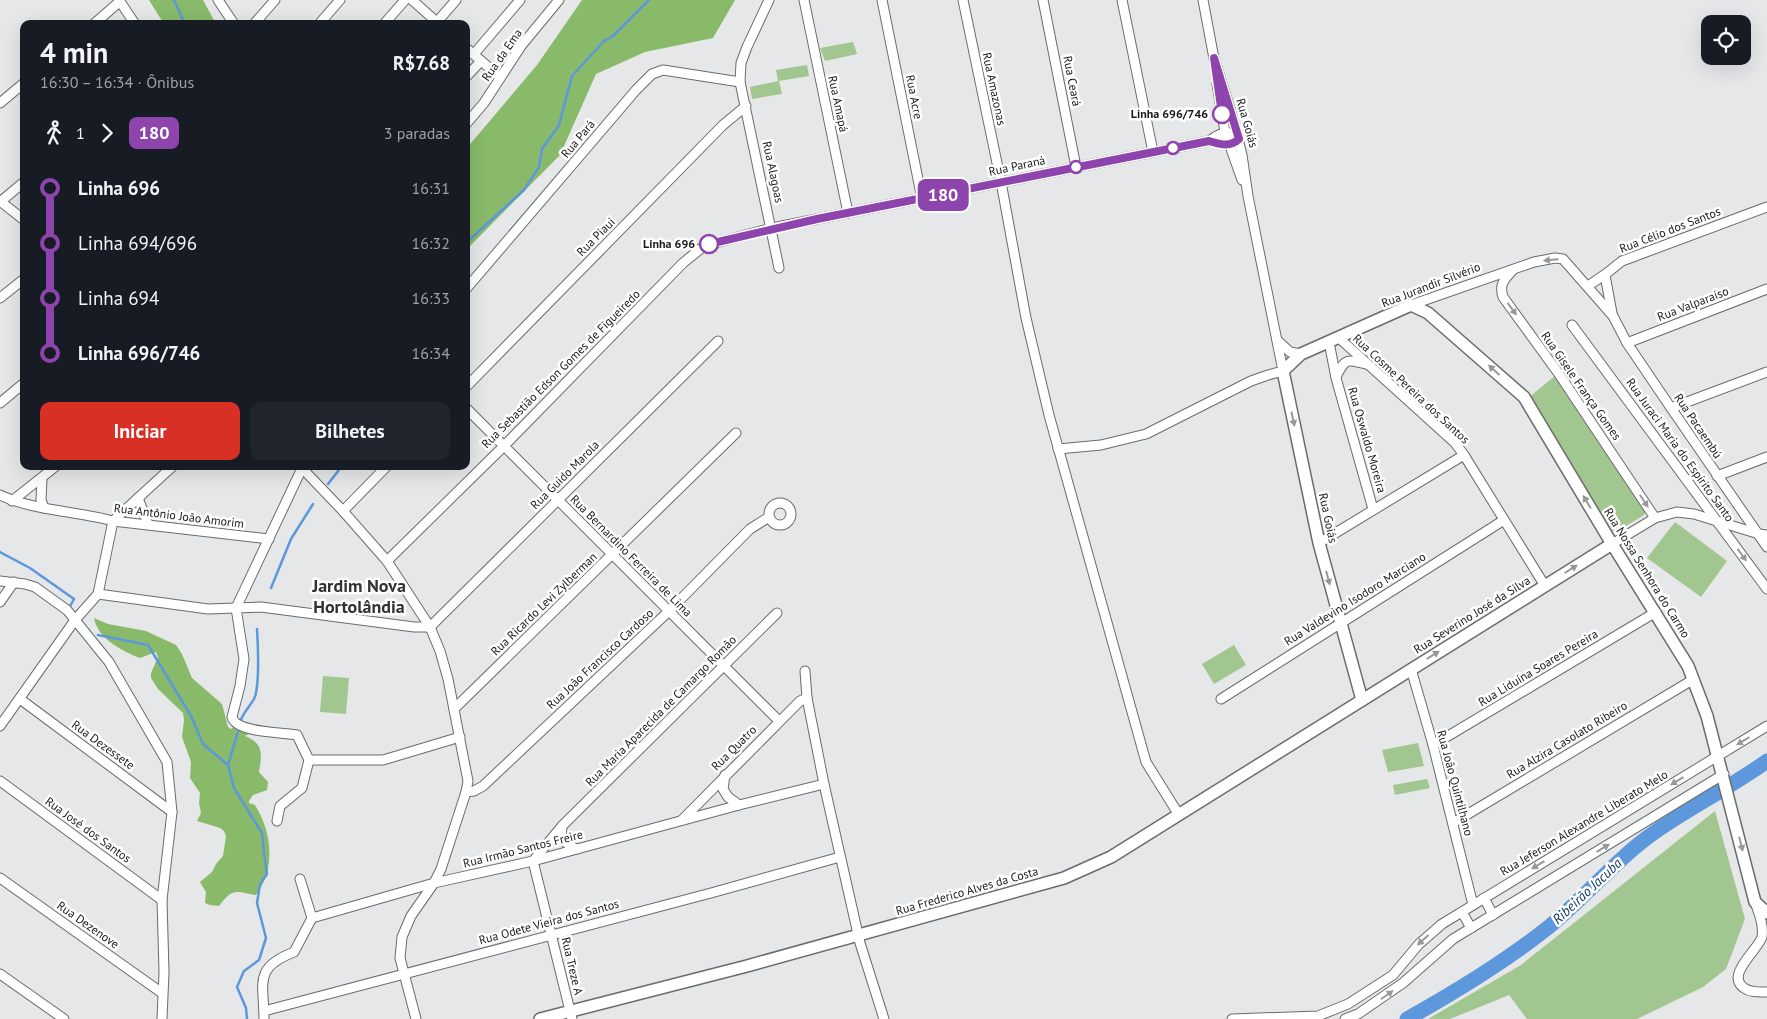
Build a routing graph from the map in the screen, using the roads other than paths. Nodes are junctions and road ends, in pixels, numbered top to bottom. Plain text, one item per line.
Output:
1 (218, 0) edge
2 (275, 0) edge
3 (340, 0) edge
4 (405, 0) edge
5 (412, 0) edge
6 (456, 0) edge
7 (520, 0) edge
8 (559, 0) edge
9 (769, 0) edge
10 (804, 0) edge
11 (882, 0) edge
12 (964, 0) edge
13 (1043, 0) edge
14 (1122, 0) edge
15 (1203, 0) edge
16 (119, 1) edge
17 (98, 20) edge
18 (132, 20) edge
19 (231, 20) edge
20 (258, 20) edge
21 (322, 20) edge
22 (388, 20) edge
23 (435, 20) edge
24 (440, 20) edge
25 (470, 51) edge
26 (1214, 58) junction
27 (481, 61) junction
28 (470, 73) edge
29 (500, 77) junction
30 (740, 82) junction
31 (20, 86) edge
32 (0, 103) edge
33 (746, 106) junction
34 (470, 119) edge
35 (1225, 132) junction
36 (1239, 138) junction
37 (1209, 141) junction
38 (1229, 145) junction
39 (1153, 152) junction
40 (1076, 167) junction
41 (1001, 182) junction
42 (20, 185) edge
43 (1248, 196) junction
44 (922, 199) junction
45 (0, 201) edge
46 (1767, 207) edge
47 (848, 213) junction
48 (20, 217) edge
49 (772, 228) junction
50 (779, 268) dead end
51 (1514, 269) junction
52 (1604, 275) junction
53 (20, 282) edge
54 (470, 284) edge
55 (1588, 286) junction
56 (1767, 289) edge
57 (0, 298) edge
58 (1411, 305) junction
59 (1612, 316) junction
60 (1572, 325) dead end
61 (1277, 340) junction
62 (1334, 340) junction
63 (718, 341) dead end
64 (1627, 343) junction
65 (1301, 354) junction
66 (1366, 364) junction
67 (1283, 371) junction
68 (1767, 372) edge
69 (1336, 378) junction
70 (470, 383) edge
71 (20, 386) edge
72 (0, 403) edge
73 (1671, 408) junction
74 (470, 412) edge
75 (736, 434) dead end
76 (504, 446) junction
77 (1058, 449) junction
78 (1464, 455) junction
79 (1767, 457) edge
80 (52, 470) edge
81 (169, 470) edge
82 (300, 470) edge
83 (304, 470) edge
84 (384, 470) edge
85 (1717, 476) junction
86 (42, 479) junction
87 (0, 495) edge
88 (138, 498) junction
89 (558, 500) junction
90 (12, 501) junction
91 (44, 508) junction
92 (1373, 509) junction
93 (343, 511) junction
94 (769, 517) dead end
95 (1655, 518) junction
96 (1504, 520) junction
97 (112, 521) junction
98 (1717, 521) junction
99 (148, 524) junction
100 (1763, 534) edge
101 (269, 539) junction
102 (1319, 543) junction
103 (1612, 544) junction
104 (1767, 547) edge
105 (1597, 553) junction
106 (613, 554) junction
107 (1621, 559) junction
108 (387, 561) junction
109 (0, 582) edge
110 (14, 582) junction
111 (1545, 586) junction
112 (1767, 589) edge
113 (98, 594) junction
114 (0, 602) edge
115 (236, 608) junction
116 (668, 612) junction
117 (1656, 612) junction
118 (777, 613) dead end
119 (75, 620) junction
120 (1340, 622) junction
121 (430, 627) junction
122 (724, 666) junction
123 (1411, 669) junction
124 (805, 671) dead end
125 (1694, 679) junction
126 (808, 698) junction
127 (20, 699) junction
128 (1221, 699) dead end
129 (1362, 700) junction
130 (454, 708) junction
131 (779, 721) junction
132 (0, 726) edge
133 (1767, 726) edge
134 (460, 737) junction
135 (1433, 746) junction
136 (1718, 755) junction
137 (309, 760) junction
138 (725, 775) junction
139 (1724, 778) junction
140 (0, 781) edge
141 (824, 784) junction
142 (466, 792) junction
143 (739, 805) junction
144 (172, 812) junction
145 (1178, 815) junction
146 (277, 821) dead end
147 (682, 821) junction
148 (1453, 823) junction
149 (562, 826) junction
150 (577, 849) junction
151 (840, 857) junction
152 (533, 861) junction
153 (0, 878) edge
154 (300, 878) dead end
155 (434, 883) junction
156 (1484, 898) junction
157 (162, 900) junction
158 (1755, 902) junction
159 (1473, 905) junction
160 (1462, 912) junction
161 (1767, 913) edge
162 (1493, 915) junction
163 (312, 918) junction
164 (1472, 928) junction
165 (552, 935) junction
166 (858, 935) junction
167 (1767, 939) edge
168 (1748, 959) junction
169 (404, 973) junction
170 (0, 974) edge
171 (1767, 992) edge
172 (162, 993) junction
173 (264, 1015) edge
174 (571, 1015) edge
175 (64, 1019) edge
176 (162, 1019) edge
177 (416, 1019) edge
178 (540, 1019) edge
179 (884, 1019) edge
180 (1232, 1019) edge
181 (1345, 1019) edge

1 - 19 street
2 - 20 street
3 - 21 street
4 - 22 street
5 - 23 street
6 - 24 street
7 - 25 street
8 - 29 street, Rua da Ema
9 - 30 street
10 - 47 street, Rua Amapá
11 - 44 street, Rua Acre
12 - 41 street, Rua Amazonas
13 - 40 street, Rua Ceará
14 - 39 street
15 - 26 street, Rua Goiás
16 - 17 street
16 - 18 street
25 - 27 street
26 - 35 street, Rua Goiás
26 - 36 street, Rua Goiás
27 - 28 street
27 - 29 street
29 - 34 street, Rua da Ema
30 - 33 street, Rua Alagoas
30 - 54 street, Rua Pará
31 - 32 street
33 - 49 street, Rua Alagoas
33 - 70 street, Rua Piaui
35 - 36 street
35 - 37 street, Rua Paraná
35 - 38 street, Rua Goiás
36 - 38 street
36 - 43 street, Rua Goiás
37 - 38 street, Rua Paraná
37 - 39 street, Rua Paraná
38 - 43 street, Rua Goiás
39 - 40 street, Rua Paraná
40 - 41 street, Rua Paraná
41 - 44 street, Rua Paraná
41 - 77 street, Rua Amazonas
42 - 45 street
43 - 61 street, Rua Goiás
44 - 47 street, Rua Paraná
45 - 48 street
46 - 52 street, Rua Célio dos Santos
47 - 49 street, Rua Paraná
49 - 50 street, Rua Alagoas
49 - 76 street, Rua Sebastião Edson Gomes de Figueiredo
55 -> 51 street, Rua Jurandir Silvério
51 - 58 street, Rua Jurandir Silvério
51 -> 95 street, Rua Gisele França Gomes
52 - 55 street, Rua Célio dos Santos
52 - 59 street, Rua Pacaembú
53 - 57 street
55 - 59 street, Rua Pacaembú
56 - 64 street, Rua Valparaíso
58 - 62 main road, Rua Jurandir Silvério
103 -> 58 main road, Rua Nossa Senhora do Carmo
59 - 64 street, Rua Pacaembú
60 - 98 street, Rua Juraci Maria do Espírito Santo
61 - 65 street
61 - 67 street, Rua Goiás
62 - 65 main road, Rua Jurandir Silvério
62 - 66 street, Rua Cosme Pereira dos Santos
62 - 69 street, Rua Oswaldo Moreira
63 - 89 street, Rua Guido Marola
64 - 73 street, Rua Pacaembú
65 - 67 main road, Rua Jurandir Silvério
66 - 69 street, Rua Oswaldo Moreira
66 - 78 street, Rua Cosme Pereira dos Santos
67 - 77 street
67 -> 102 main road, Rua Goiás
68 - 73 street
69 - 92 street, Rua Oswaldo Moreira
71 - 72 street
73 - 85 street, Rua Pacaembú
74 - 76 street, Rua Bernardino Ferreira de Lima
75 - 106 street, Rua Ricardo Levi Zylberman
76 - 89 street, Rua Bernardino Ferreira de Lima
76 - 108 street, Rua Sebastião Edson Gomes de Figueiredo
77 - 145 street, Rua Amazonas
78 - 92 street
78 - 96 street, Rua Cosme Pereira dos Santos
79 - 85 street
80 - 86 street
81 - 88 street
82 - 101 street
83 - 93 street
84 - 93 street
85 - 100 street, Rua Pacaembú
86 - 90 street
86 - 91 street
87 - 90 street, Rua Antônio João Amorim
88 - 97 street
88 - 99 street
89 - 106 street, Rua Bernardino Ferreira de Lima
89 - 121 street, Rua Guido Marola
90 - 91 street, Rua Antônio João Amorim
91 - 97 street, Rua Antônio João Amorim
92 - 102 street
93 - 108 street
94 - 116 street, Rua João Francisco Cardoso
95 - 98 street, Rua Severino José da Silva
95 - 103 street, Rua Severino José da Silva
96 - 111 street, Rua Cosme Pereira dos Santos
96 - 120 street, Rua Valdevino Isodoro Marciano
97 - 99 street, Rua Antônio João Amorim
97 - 113 street
98 - 100 street, Rua Severino José da Silva
98 -> 112 street, Rua Juraci Maria do Espírito Santo
99 - 101 street, Rua Antônio João Amorim
100 - 104 street, Rua Pacaembú
101 - 115 street
102 -> 120 main road, Rua Goiás
103 - 105 main road, Rua Severino José da Silva
103 - 107 main road, Rua Nossa Senhora do Carmo
105 - 107 main road
111 -> 105 main road, Rua Severino José da Silva
106 - 116 street, Rua Bernardino Ferreira de Lima
106 - 130 street, Rua Ricardo Levi Zylberman
107 - 117 main road, Rua Nossa Senhora do Carmo
108 - 121 street
109 - 110 street
110 - 114 street
110 - 119 street
123 -> 111 main road, Rua Severino José da Silva
113 - 115 street
113 - 119 street
115 - 121 street
115 - 137 street
116 - 122 street, Rua Bernardino Ferreira de Lima
116 - 142 street, Rua João Francisco Cardoso
117 - 125 main road, Rua Nossa Senhora do Carmo
117 - 135 street, Rua Liduína Soares Pereira
118 - 122 street, Rua Maria Aparecida de Camargo Romão
119 - 127 street
119 - 144 street
120 - 128 street, Rua Valdevino Isodoro Marciano
120 - 129 main road, Rua Goiás
121 - 130 street
122 - 131 street, Rua Bernardino Ferreira de Lima
122 - 149 street, Rua Maria Aparecida de Camargo Romão
123 - 129 main road, Rua Severino José da Silva
123 - 135 street, Rua João Quintilhano
124 - 126 street
125 - 136 main road, Rua Nossa Senhora do Carmo
125 - 148 street, Rua Alzira Casolato Ribeiro
126 - 131 street, Rua Quatro
126 - 141 street
127 - 132 street
127 - 144 street, Rua Dezessete
129 - 145 main road, Rua Frederico Alves da Costa
130 - 134 street
131 - 138 street, Rua Quatro
133 -> 136 street, Rua Jeferson Alexandre Liberato Melo
134 - 137 street
134 - 142 street
135 - 148 street, Rua João Quintilhano
136 - 139 main road, Rua Nossa Senhora do Carmo
136 -> 156 street, Rua Jeferson Alexandre Liberato Melo
137 - 146 street
138 - 143 street
138 - 147 street, Rua Quatro
139 -> 158 main road, Rua Nossa Senhora do Carmo
162 -> 139 street
140 - 157 street, Rua José dos Santos
141 - 143 street, Rua Irmão Santos Freire
141 - 151 street
142 - 155 street
143 - 147 street, Rua Irmão Santos Freire
144 - 157 street
145 - 166 main road, Rua Frederico Alves da Costa
147 - 150 street, Rua Irmão Santos Freire
148 - 159 street, Rua João Quintilhano
149 - 150 street
149 - 152 street, Rua Maria Aparecida de Camargo Romão
150 - 152 street, Rua Irmão Santos Freire
151 - 165 street, Rua Odete Vieira dos Santos
151 - 166 street
152 - 155 street, Rua Irmão Santos Freire
152 - 165 street, Rua Treze A
153 - 172 street, Rua Dezenove
154 - 163 street
155 - 163 street, Rua Irmão Santos Freire
155 - 169 street
156 - 159 street, Rua Jeferson Alexandre Liberato Melo
156 - 162 street
157 - 172 street
158 - 161 main road
158 - 168 street
159 - 160 street, Rua Jeferson Alexandre Liberato Melo
160 - 164 street
160 -> 180 street, Rua Jeferson Alexandre Liberato Melo
162 - 164 street
163 - 173 street
181 -> 164 street
165 - 169 street, Rua Odete Vieira dos Santos
165 - 174 street, Rua Treze A
166 - 174 main road, Rua Frederico Alves da Costa
166 - 179 street
167 - 168 street
168 - 171 street
169 - 173 street, Rua Odete Vieira dos Santos
169 - 177 street
170 - 175 street
172 - 176 street
174 - 178 main road, Rua Frederico Alves da Costa

